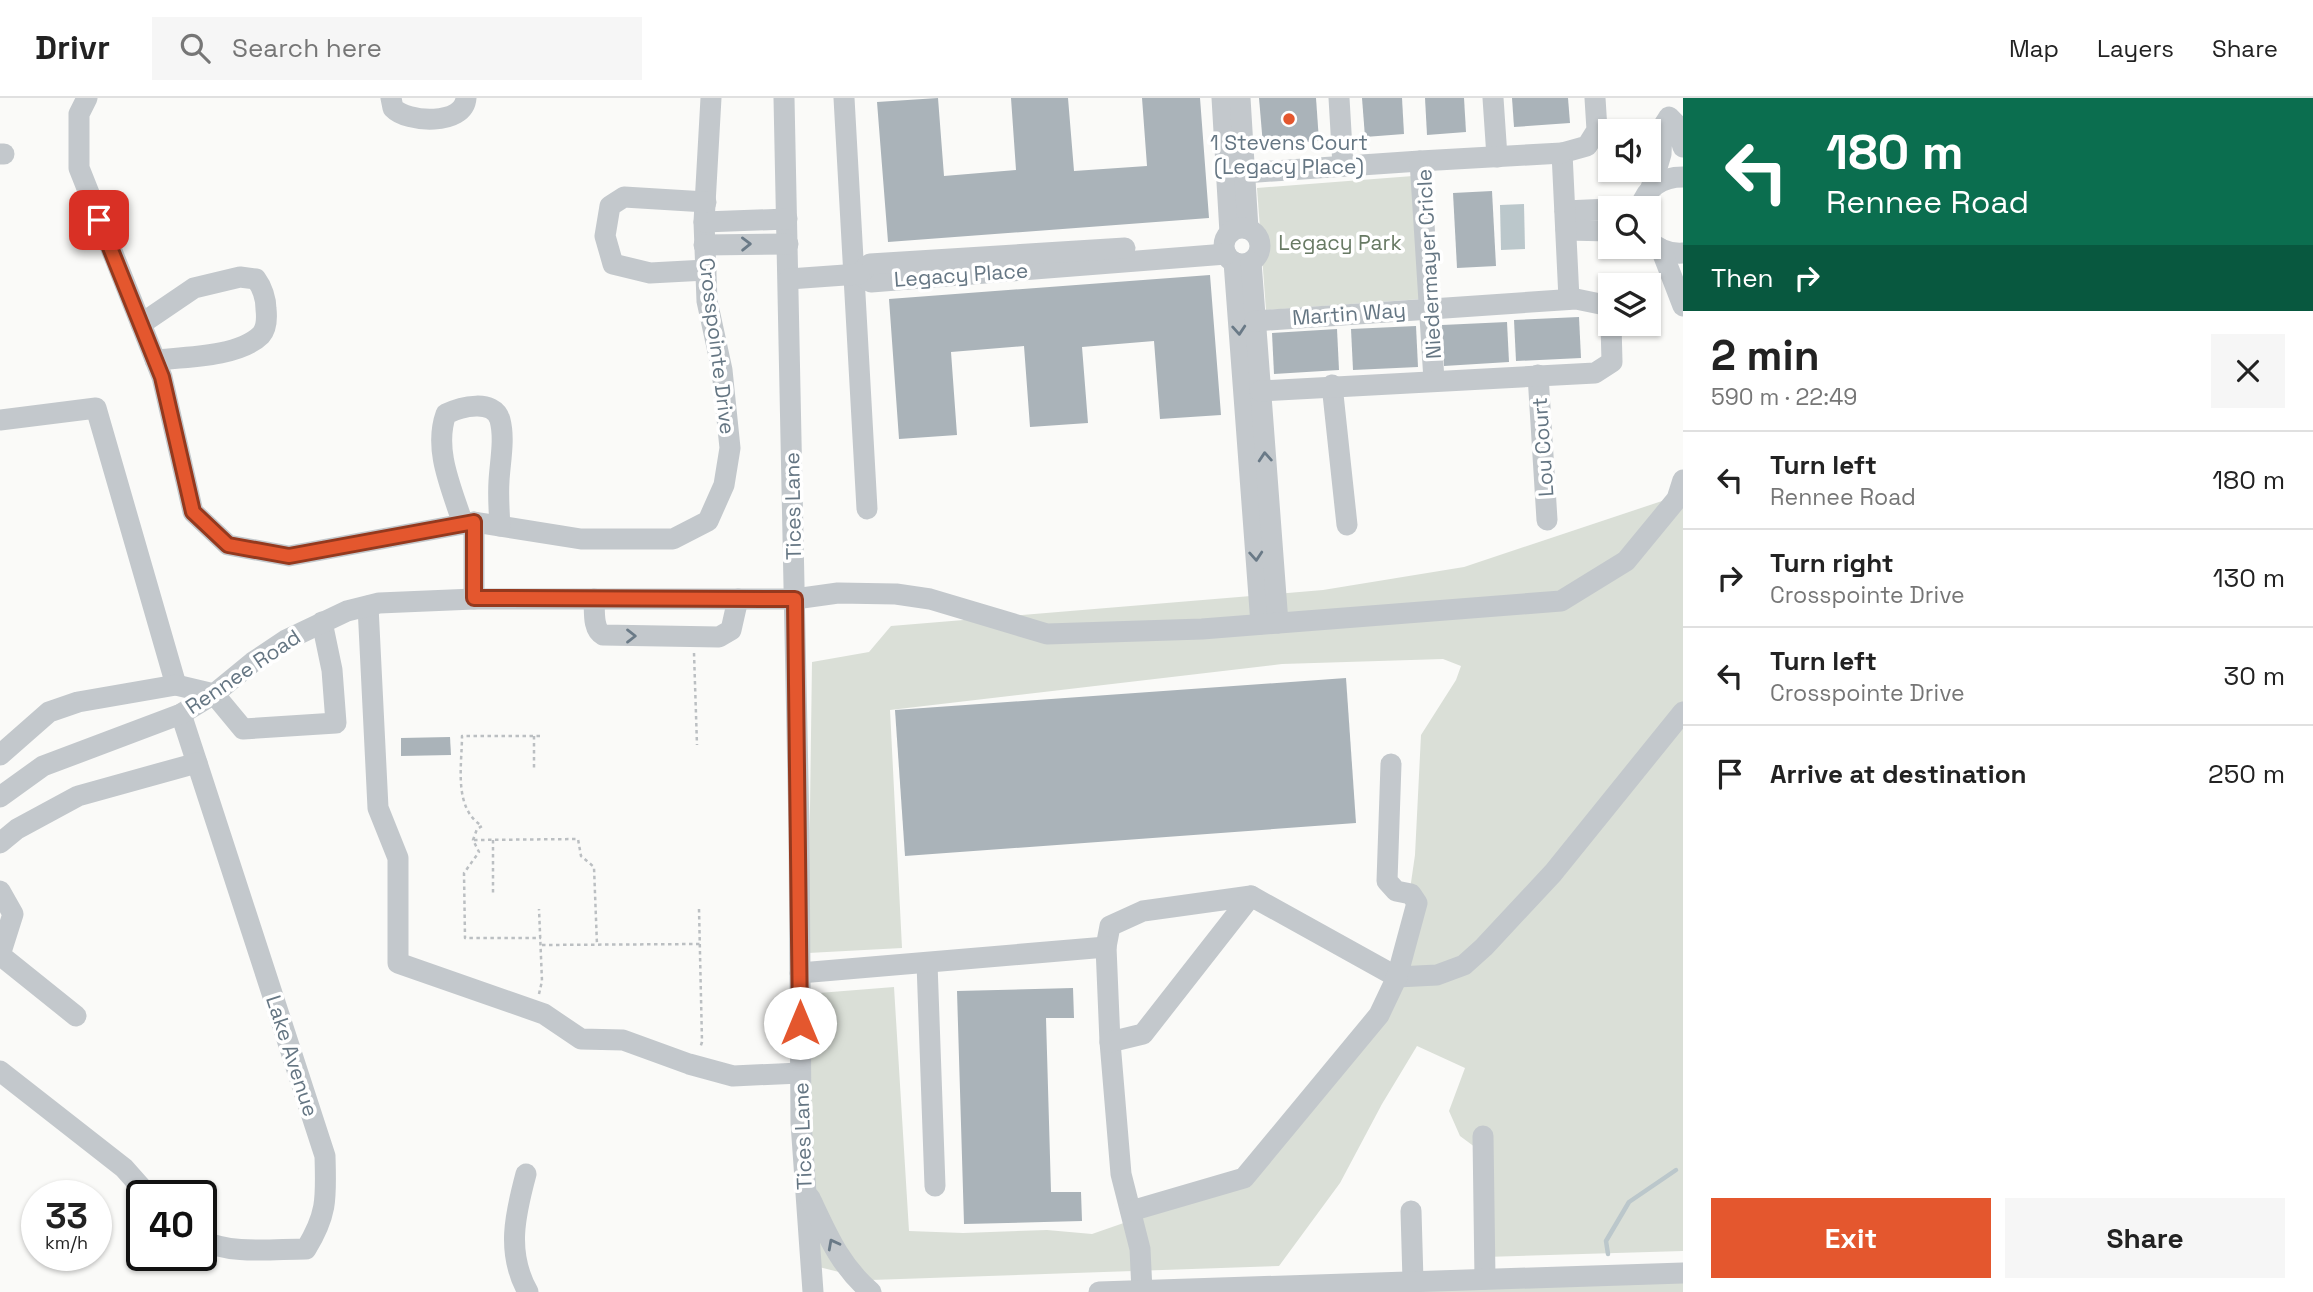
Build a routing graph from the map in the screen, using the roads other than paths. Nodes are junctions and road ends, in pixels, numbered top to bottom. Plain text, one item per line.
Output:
1 (87, 98) edge
2 (391, 98) edge
3 (466, 98) edge
4 (711, 98) edge
5 (785, 98) edge
6 (844, 98) edge
7 (1222, 98) edge
8 (1240, 98) edge
9 (1339, 98) edge
10 (1493, 98) edge
11 (1595, 98) edge
12 (1668, 107) edge
13 (1683, 147) edge
14 (1562, 153) junction
15 (1497, 157) junction
16 (1420, 161) junction
17 (1343, 166) junction
18 (1244, 173) junction
19 (1683, 177) edge
20 (1651, 188) junction
21 (1647, 196) edge
22 (705, 212) junction
23 (1598, 212) edge
24 (788, 219) junction
25 (1566, 220) junction
26 (1598, 228) edge
27 (788, 244) junction
28 (704, 245) junction
29 (1236, 247) junction
30 (1661, 248) edge
31 (1683, 253) edge
32 (1661, 257) edge
33 (706, 270) junction
34 (856, 274) junction
35 (789, 279) junction
36 (1569, 299) junction
37 (1598, 304) edge
38 (1683, 306) edge
39 (1431, 309) junction
40 (1255, 321) junction
41 (141, 324) junction
42 (1611, 336) edge
43 (155, 360) junction
44 (1538, 375) junction
45 (1434, 380) junction
46 (1332, 385) junction
47 (1260, 391) junction
48 (1254, 415) junction
49 (0, 420) edge
50 (1683, 480) edge
51 (867, 509) dead end
52 (1547, 520) dead end
53 (468, 523) junction
54 (1347, 525) dead end
55 (500, 526) junction
56 (474, 598) junction
57 (594, 599) junction
58 (738, 599) junction
59 (795, 599) junction
60 (368, 606) junction
61 (322, 622) junction
62 (1269, 624) junction
63 (176, 685) junction
64 (214, 694) junction
65 (1683, 712) edge
66 (181, 714) junction
67 (0, 755) edge
68 (197, 762) junction
69 (1391, 764) dead end
70 (0, 797) edge
71 (0, 843) edge
72 (0, 891) edge
73 (1251, 896) junction
74 (1107, 947) junction
75 (927, 963) junction
76 (800, 973) junction
77 (1397, 977) junction
78 (76, 1016) dead end
79 (1110, 1042) junction
80 (0, 1071) edge
81 (800, 1073) junction
82 (1483, 1136) dead end
83 (526, 1174) dead end
84 (135, 1180) edge
85 (935, 1186) dead end
86 (805, 1188) junction
87 (1411, 1211) dead end
88 (1132, 1212) junction
89 (217, 1246) edge
90 (1683, 1273) edge
91 (1485, 1279) junction
92 (1413, 1281) junction
93 (1142, 1290) edge
94 (528, 1292) edge
95 (813, 1292) edge
96 (871, 1292) edge
97 (1098, 1292) edge

1 - 41 street, Crosspointe Drive
2 - 3 street
4 - 22 street, Crosspointe Drive
5 - 24 street, Tices Lane
6 - 34 street
7 - 29 street
8 - 18 street
9 - 17 street
10 - 15 street
11 - 14 street
12 - 13 street
12 - 20 street
14 - 15 street, Niedermayer Cricle
14 - 25 street
15 - 16 street, Niedermayer Cricle
16 - 17 street
16 - 39 street, Niedermayer Cricle
17 - 18 street
18 - 29 street
19 - 20 street
20 - 21 street
22 - 24 street
22 - 28 street, Crosspointe Drive
22 - 33 street
23 - 25 street
24 - 27 street, Tices Lane
25 - 26 street
25 - 36 street
28 -> 27 street
27 - 35 street, Tices Lane
28 - 33 street, Crosspointe Drive
29 - 34 street, Legacy Place
29 - 40 street
29 -> 48 street
30 - 31 street
32 - 38 street
33 - 55 street, Crosspointe Drive
34 - 35 street, Legacy Place
34 - 51 street
35 - 59 street, Tices Lane
36 - 37 street, Martin Way
36 - 39 street, Martin Way
39 - 40 street, Martin Way
39 - 45 street, Niedermayer Cricle
40 - 47 street
41 - 43 street, Crosspointe Drive
41 - 43 street
42 - 44 street
43 - 53 street, Crosspointe Drive
44 - 45 street
44 - 52 street, Lou Court
45 - 46 street
46 - 47 street
46 - 54 street
47 - 48 street
48 - 62 street
49 - 63 street
50 - 62 street, Rennee Road
53 - 55 street, Crosspointe Drive
53 - 55 street
53 - 56 street
56 - 57 street, Rennee Road
56 - 60 street, Rennee Road
57 - 58 street, Rennee Road
57 -> 58 street
58 - 59 street, Rennee Road
59 - 62 street, Rennee Road
59 - 76 street, Tices Lane
60 - 61 street, Rennee Road
60 - 81 street
61 - 64 street, Rennee Road
61 - 64 street
63 - 64 street
63 - 67 street
64 - 66 street, Rennee Road
65 - 77 street
66 - 68 street, Lake Avenue
66 - 70 street, Rennee Road
68 - 71 street
68 - 89 street, Lake Avenue
69 - 77 street
72 - 78 street
73 - 74 street
73 - 77 street
73 - 79 street
74 - 75 street
74 - 79 street
75 - 76 street
75 - 85 street
76 - 81 street, Tices Lane
77 - 88 street
79 - 88 street
80 - 84 street
81 - 86 street, Tices Lane
82 - 91 street
83 - 94 street
86 - 95 street, Tices Lane
96 -> 86 street
87 - 92 street
88 - 93 street
90 - 91 street
91 - 92 street
92 - 93 street
93 - 97 street

